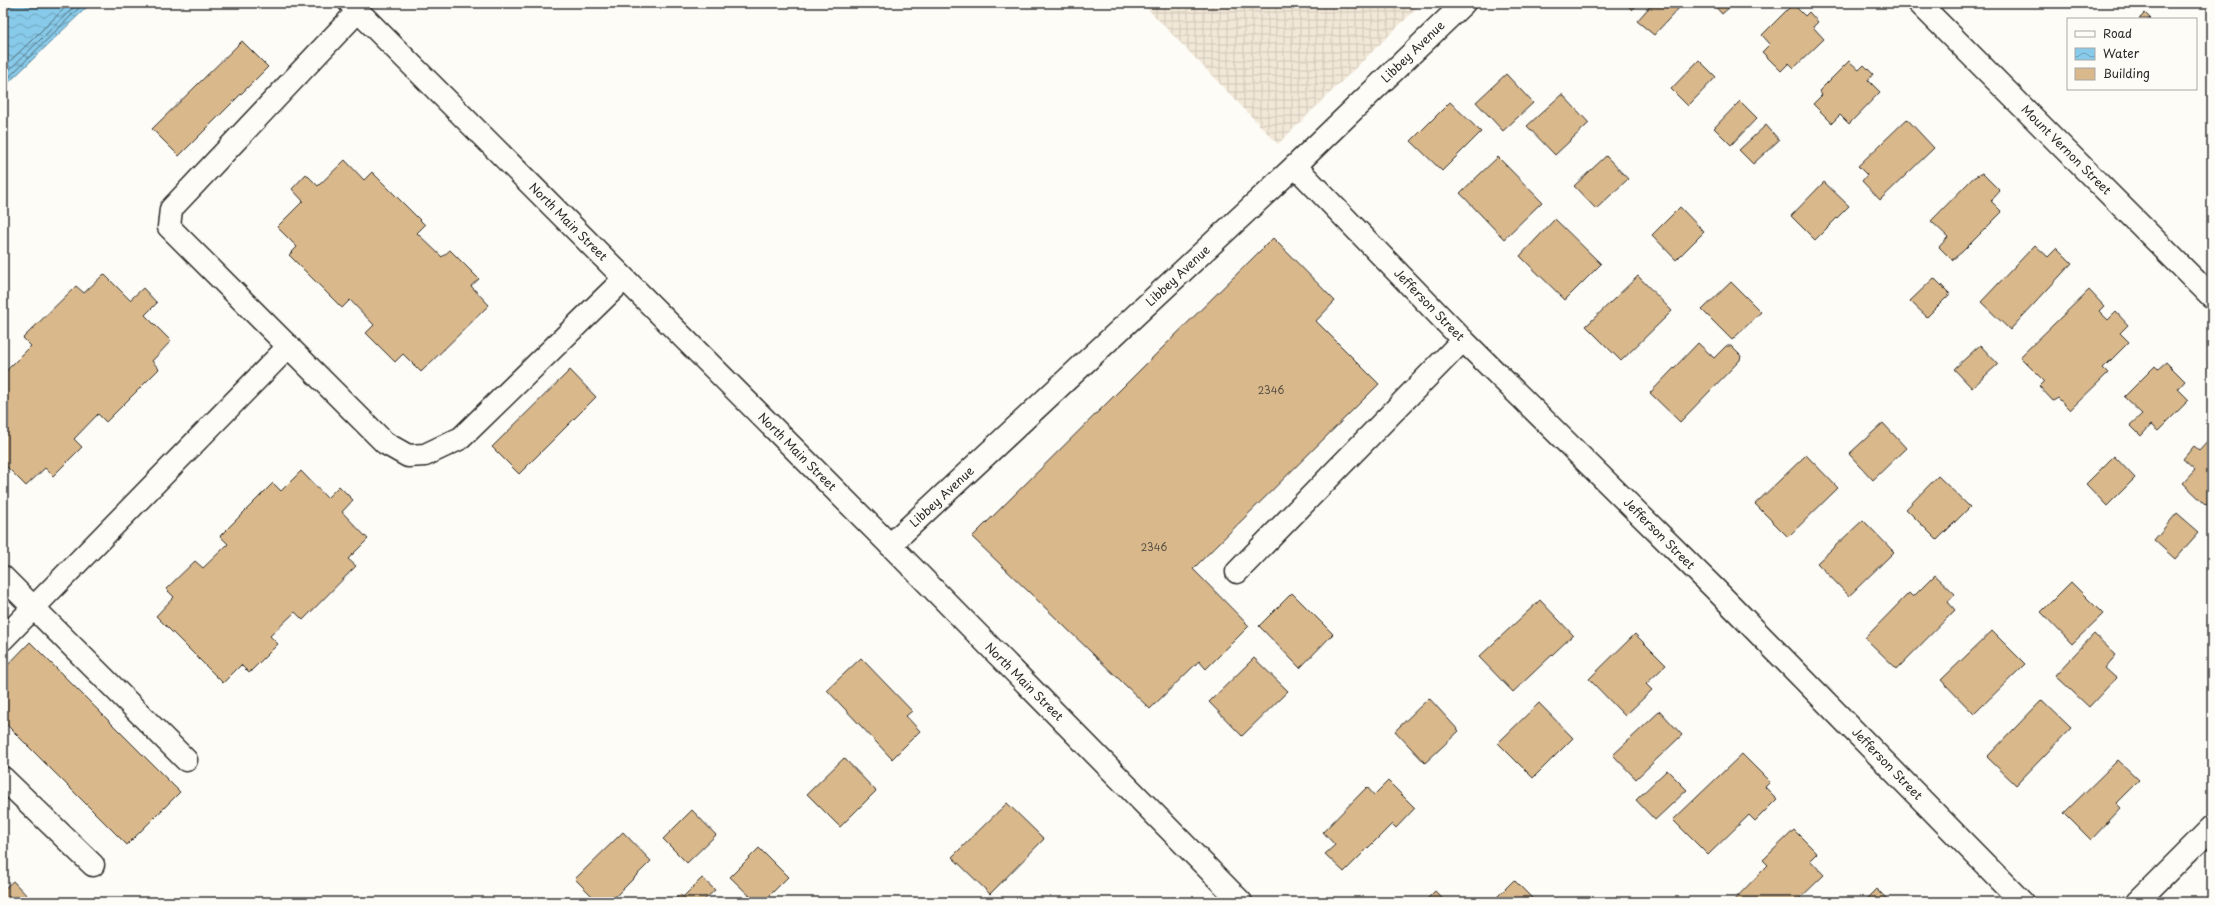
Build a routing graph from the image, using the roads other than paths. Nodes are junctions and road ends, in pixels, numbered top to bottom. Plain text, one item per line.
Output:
1 (1464, 3) edge
2 (1919, 3) edge
3 (354, 7) edge
4 (1295, 166) junction
5 (624, 279) junction
6 (2212, 297) edge
7 (1463, 340) junction
8 (289, 346) junction
9 (890, 545) junction
10 (1237, 572) dead end
11 (3, 577) edge
12 (33, 607) junction
13 (3, 639) edge
14 (186, 760) dead end
15 (3, 778) edge
16 (2212, 827) edge
17 (93, 865) dead end
18 (1241, 902) edge
19 (2022, 902) edge
20 (2137, 902) edge

1 - 4 street, Libbey Avenue
2 - 6 street, Mount Vernon Street
3 - 5 street, North Main Street
3 - 8 street
4 - 7 street, Jefferson Street
4 - 9 street, Libbey Avenue
5 - 8 street
5 - 9 street, North Main Street
7 - 10 street
7 - 19 street, Jefferson Street
8 - 12 street
9 - 18 street, North Main Street
11 - 12 street
12 - 13 street
12 - 14 street
15 - 17 street
16 - 20 street

